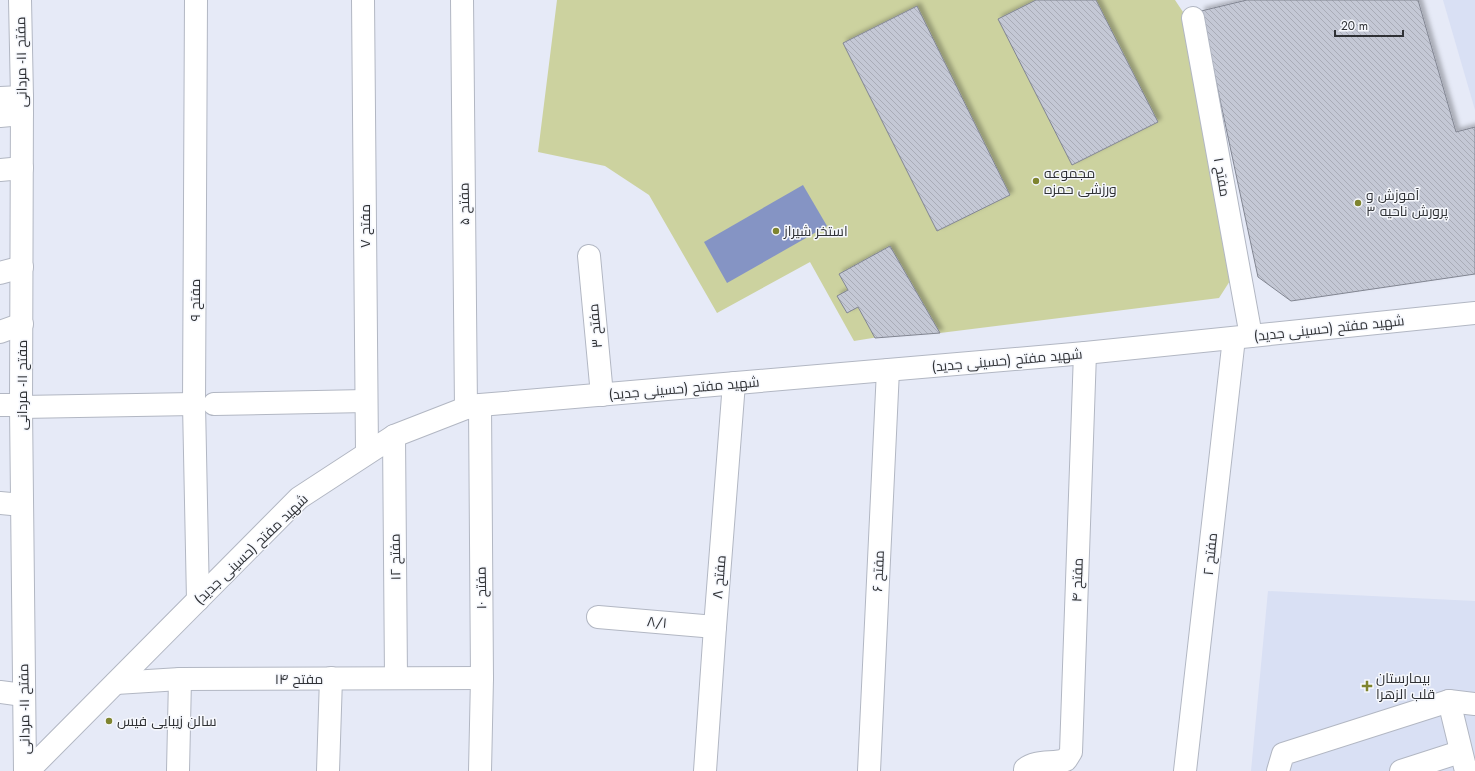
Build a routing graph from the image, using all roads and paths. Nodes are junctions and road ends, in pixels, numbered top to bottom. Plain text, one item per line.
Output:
1 (20, 0) edge
2 (196, 0) edge
3 (363, 0) edge
4 (462, 0) edge
5 (1193, 18) dead end
6 (0, 98) edge
7 (22, 106) junction
8 (0, 116) edge
9 (22, 168) junction
10 (0, 170) edge
11 (589, 256) dead end
12 (22, 267) junction
13 (0, 272) edge
14 (1475, 314) edge
15 (22, 324) junction
16 (0, 332) edge
17 (1242, 337) junction
18 (1085, 353) junction
19 (888, 370) junction
20 (734, 383) junction
21 (602, 395) junction
22 (366, 401) junction
23 (0, 404) edge
24 (204, 404) junction
25 (21, 406) junction
26 (473, 407) junction
27 (394, 436) junction
28 (368, 452) junction
29 (0, 503) edge
30 (22, 505) junction
31 (198, 600) junction
32 (598, 616) dead end
33 (715, 627) junction
34 (331, 678) junction
35 (396, 678) junction
36 (482, 678) junction
37 (180, 679) junction
38 (116, 683) junction
39 (0, 692) edge
40 (23, 695) junction
41 (1449, 701) junction
42 (1475, 704) edge
43 (1463, 761) edge
44 (25, 771) edge
45 (28, 771) edge
46 (178, 771) edge
47 (328, 771) edge
48 (480, 771) edge
49 (706, 771) edge
50 (869, 771) edge
51 (1025, 771) edge
52 (1186, 771) edge
53 (1278, 771) edge
54 (1401, 771) edge

1 - 7 street, مفتح ۱۱- مردانی
2 - 24 street, مفتح ۹
3 - 22 street, مفتح ۷
4 - 26 street, مفتح ۵
5 - 17 street, مفتح ۱
6 - 7 street
7 - 8 street
7 - 9 street, مفتح ۱۱- مردانی
9 - 10 street
9 - 12 street, مفتح ۱۱- مردانی
11 - 21 street, مفتح ۳
12 - 13 street
12 - 15 street, مفتح ۱۱- مردانی
14 - 17 street, شهید مفتح (حسینی جدید)
15 - 16 street
15 - 25 street, مفتح ۱۱- مردانی
17 - 18 street, شهید مفتح (حسینی جدید)
17 - 52 street, مفتح ۲
18 - 19 street, شهید مفتح (حسینی جدید)
18 - 51 street, مفتح ۴
19 - 20 street, شهید مفتح (حسینی جدید)
19 - 50 street, مفتح ۶
20 - 21 street, شهید مفتح (حسینی جدید)
20 - 33 street, مفتح ۸
21 - 26 street, شهید مفتح (حسینی جدید)
22 - 24 street
22 - 28 street, مفتح ۷
23 - 25 street
24 - 25 street
24 - 31 street, مفتح ۹
25 - 30 street, مفتح ۱۱- مردانی
26 - 27 street, شهید مفتح (حسینی جدید)
26 - 36 street, مفتح ۱۰
27 - 28 street, شهید مفتح (حسینی جدید)
27 - 35 street, مفتح ۱۲
28 - 31 street, شهید مفتح (حسینی جدید)
29 - 30 street
30 - 40 street, مفتح ۱۱- مردانی
31 - 38 street, شهید مفتح (حسینی جدید)
32 - 33 street, ۸/۱
33 - 49 street, مفتح ۸
34 - 35 street, مفتح ۱۴
34 - 37 street, مفتح ۱۴
34 - 47 street
35 - 36 street, مفتح ۱۴
36 - 48 street, مفتح ۱۰
37 - 38 street, مفتح ۱۴
37 - 46 street
38 - 45 street, شهید مفتح (حسینی جدید)
39 - 40 street
40 - 44 street, مفتح ۱۱- مردانی
41 - 42 street
41 - 43 street
41 - 53 street
43 - 54 street

